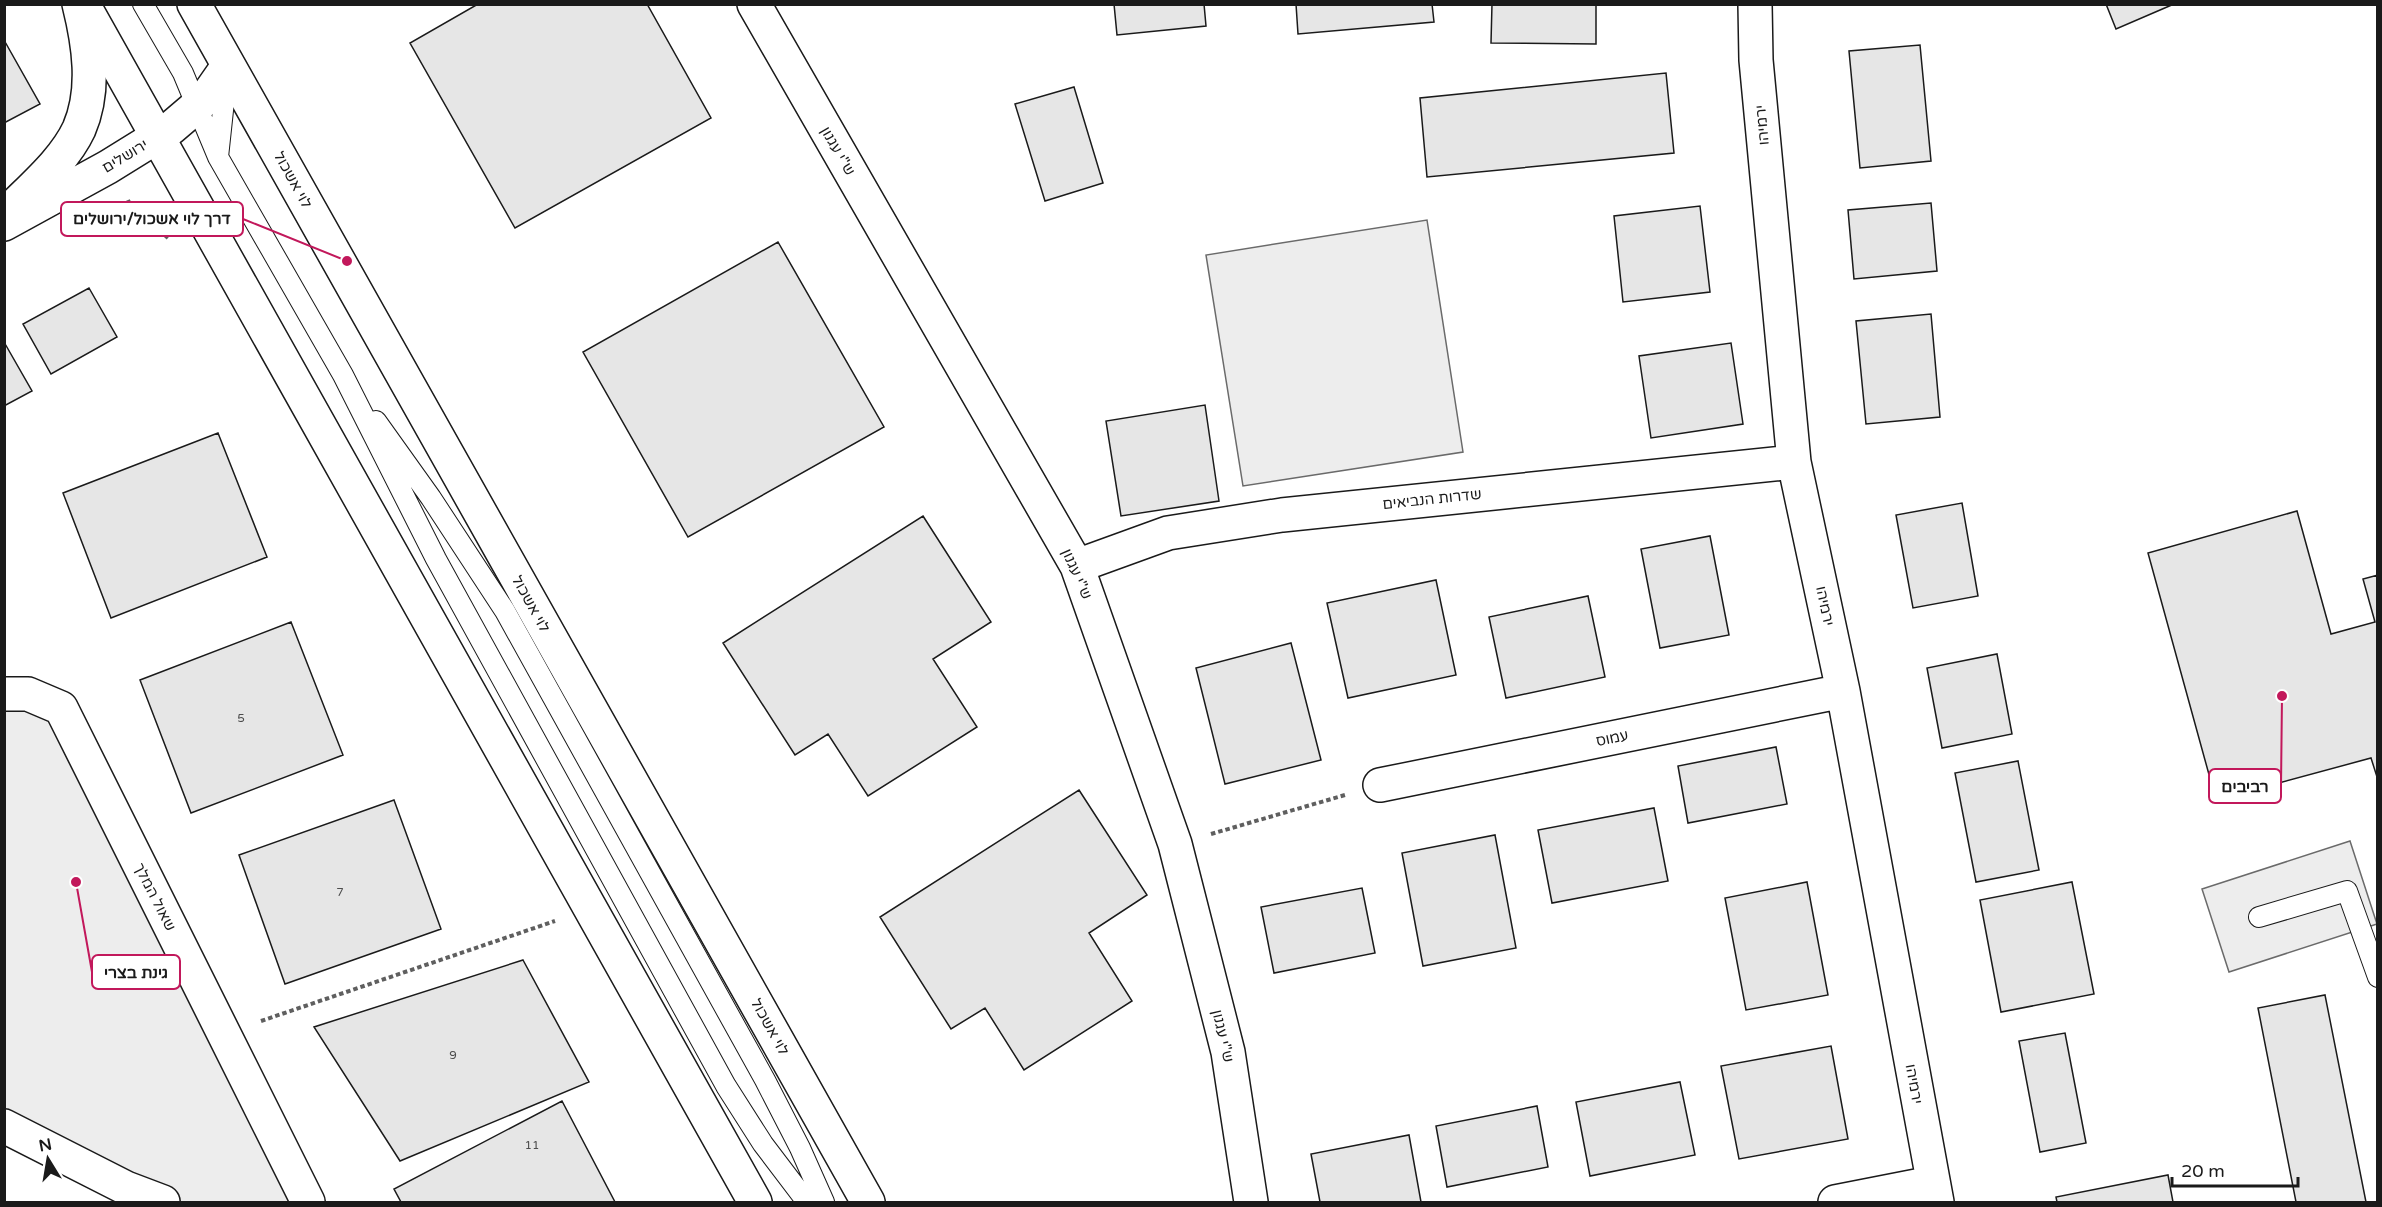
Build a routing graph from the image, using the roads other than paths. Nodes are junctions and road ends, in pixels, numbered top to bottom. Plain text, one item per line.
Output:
1 (81, 4) edge
2 (143, 4) edge
3 (194, 4) edge
4 (754, 4) edge
5 (1755, 4) edge
6 (228, 66) junction
7 (197, 107) junction
8 (157, 137) junction
9 (218, 157) junction
10 (4, 214) edge
11 (4, 224) edge
12 (343, 375) junction
13 (1794, 462) junction
14 (1077, 566) junction
15 (1843, 691) junction
16 (4, 694) edge
17 (1380, 785) road end
18 (2259, 917) dead end
19 (2378, 978) edge
20 (4, 1126) edge
21 (1935, 1193) edge
22 (163, 1203) edge
23 (308, 1203) edge
24 (755, 1203) edge
25 (807, 1203) edge
26 (824, 1203) edge
27 (868, 1203) edge
28 (1251, 1203) edge
29 (1835, 1203) edge

1 - 8 street
1 - 10 street
2 - 7 lane
3 - 6 street, לוי אשכול
4 - 14 street, ש"י עגנון
5 - 13 street, ירמיהו
6 - 7 street, ירושלים
6 - 9 lane
6 - 27 street, לוי אשכול
7 - 8 street, ירושלים
7 - 9 lane
8 - 11 street, ירושלים
8 - 24 street
9 - 12 lane
12 - 25 lane
12 - 26 lane
13 - 14 street, שדרות הנביאים
13 - 15 street, ירמיהו
14 - 28 street, ש"י עגנון
15 - 17 street, עמוס
15 - 21 street, ירמיהו
16 - 23 street, שאול המלך
18 - 19 lane
20 - 22 street
21 - 29 street

